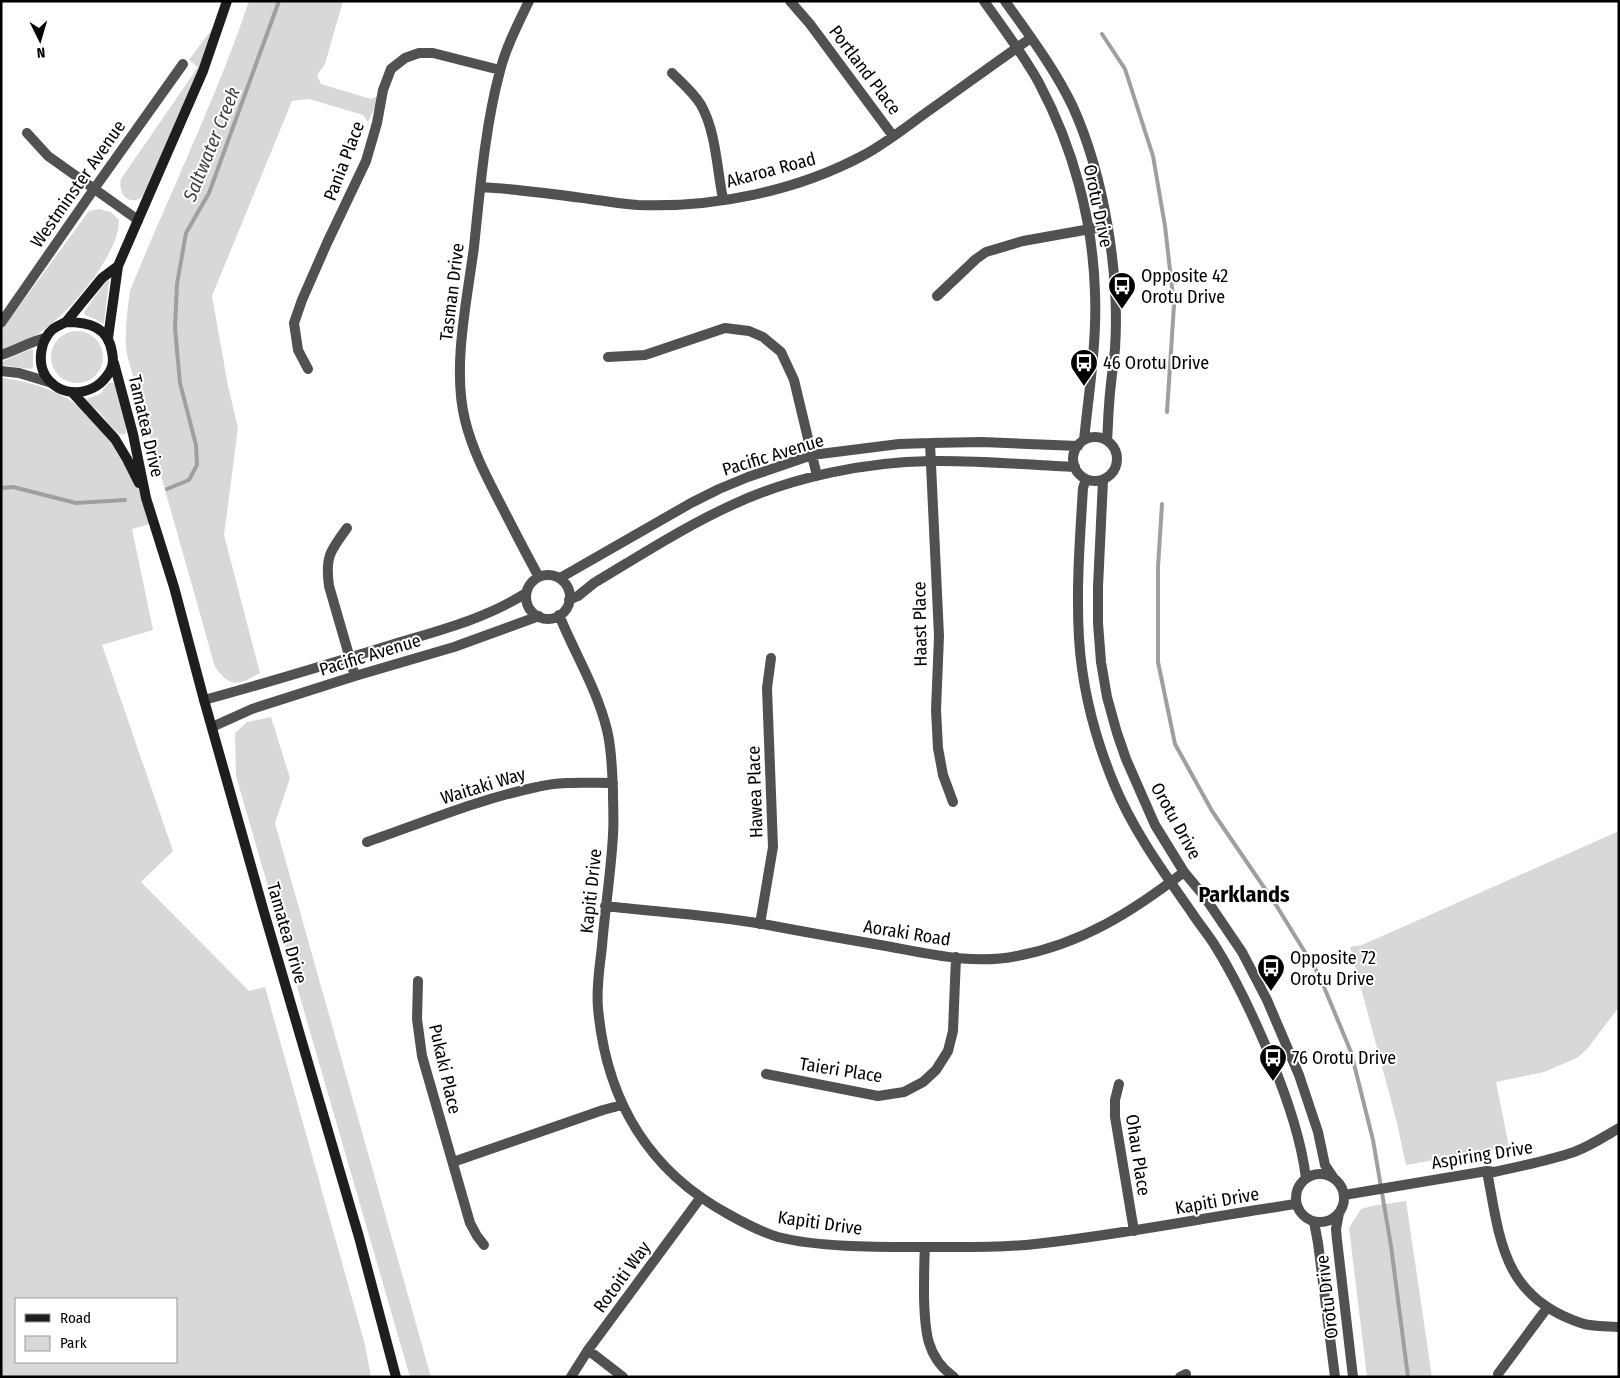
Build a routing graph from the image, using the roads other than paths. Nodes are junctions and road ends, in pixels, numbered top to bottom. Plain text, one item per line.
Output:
1 (227, 1) edge
2 (529, 1) edge
3 (790, 1) edge
4 (984, 1) edge
5 (1005, 1) edge
6 (1031, 38) junction
7 (1017, 48) junction
8 (183, 64) dead end
9 (500, 70) junction
10 (672, 73) dead end
11 (27, 133) dead end
12 (893, 136) junction
13 (481, 187) junction
14 (94, 189) junction
15 (722, 199) junction
16 (138, 220) junction
17 (1107, 226) junction
18 (1089, 228) junction
19 (118, 266) junction
20 (937, 296) dead end
21 (66, 322) junction
22 (1, 323) edge
23 (46, 338) junction
24 (108, 338) junction
25 (1, 355) edge
26 (608, 357) dead end
27 (114, 363) junction
28 (308, 369) dead end
29 (1, 371) edge
30 (52, 382) junction
31 (72, 392) junction
32 (1106, 440) junction
33 (930, 443) junction
34 (1081, 443) junction
35 (812, 455) junction
36 (931, 461) junction
37 (1075, 467) junction
38 (817, 476) junction
39 (1086, 479) junction
40 (1103, 480) junction
41 (146, 498) junction
42 (347, 528) dead end
43 (539, 577) junction
44 (560, 578) junction
45 (526, 593) junction
46 (569, 600) junction
47 (559, 615) junction
48 (539, 616) junction
49 (350, 658) junction
50 (771, 658) dead end
51 (355, 676) junction
52 (204, 700) junction
53 (212, 727) junction
54 (613, 783) junction
55 (953, 802) dead end
56 (367, 842) dead end
57 (1184, 872) junction
58 (1171, 882) junction
59 (605, 906) junction
60 (760, 924) junction
61 (956, 957) junction
62 (418, 981) dead end
63 (766, 1074) dead end
64 (1119, 1084) dead end
65 (622, 1105) junction
66 (1619, 1128) edge
67 (453, 1162) junction
68 (1487, 1171) junction
69 (1333, 1177) junction
70 (1306, 1178) junction
71 (1344, 1194) junction
72 (701, 1197) junction
73 (1296, 1204) junction
74 (1339, 1213) junction
75 (1314, 1222) junction
76 (1134, 1231) junction
77 (484, 1245) dead end
78 (924, 1246) junction
79 (1547, 1308) junction
80 (1619, 1328) edge
81 (588, 1350) junction
82 (1498, 1374) dead end
83 (396, 1377) edge
84 (571, 1377) edge
85 (622, 1377) edge
86 (954, 1377) edge
87 (1335, 1377) edge
88 (1353, 1377) edge

1 - 16 main road
2 - 9 street, Tasman Drive
3 - 12 street, Portland Place
4 - 7 street, Orotu Drive
5 - 6 street, Orotu Drive
6 - 7 street, Akaroa Road
6 - 17 street, Orotu Drive
7 - 12 street, Akaroa Road
7 - 18 street, Orotu Drive
8 - 14 street, Westminster Avenue
9 - 13 street, Tasman Drive
9 - 28 street, Pania Place
10 - 15 street
11 - 14 street
12 - 15 street, Akaroa Road
13 - 15 street, Akaroa Road
13 - 43 street, Tasman Drive
14 - 16 street
14 - 22 street, Westminster Avenue
16 - 19 main road
17 - 18 street
17 - 32 street, Orotu Drive
18 - 20 street
18 - 34 street, Orotu Drive
19 - 21 main road
19 - 24 main road
21 - 23 main road
21 - 24 main road
23 - 25 street
23 - 30 main road
24 - 27 main road
26 - 35 street
27 - 31 main road
27 - 41 main road, Tamatea Drive
29 - 30 street
30 - 31 main road
31 - 41 main road, Tamatea Drive
32 - 34 street
32 - 40 street
33 - 34 street, Pacific Avenue
33 - 35 street, Pacific Avenue
33 - 36 street, Haast Place
34 - 37 street
35 - 38 street
35 - 44 street, Pacific Avenue
36 - 37 street, Pacific Avenue
36 - 38 street, Pacific Avenue
36 - 55 street, Haast Place
37 - 39 street
38 - 46 street, Pacific Avenue
39 - 40 street
39 - 58 street, Orotu Drive
40 - 57 street, Orotu Drive
41 - 52 main road, Tamatea Drive
42 - 49 street
43 - 44 street
43 - 45 street
44 - 46 street
45 - 48 street
45 - 49 street, Pacific Avenue
46 - 47 street
47 - 48 street
47 - 54 street, Kapiti Drive
48 - 51 street, Pacific Avenue
49 - 51 street
49 - 52 street, Pacific Avenue
50 - 60 street, Hawea Place
51 - 53 street, Pacific Avenue
52 - 53 main road, Tamatea Drive
53 - 83 main road, Tamatea Drive
54 - 56 street, Waitaki Way
54 - 59 street, Kapiti Drive
57 - 58 street, Aoraki Road
57 - 69 street, Orotu Drive
58 - 61 street, Aoraki Road
58 - 70 street, Orotu Drive
59 - 60 street, Aoraki Road
59 - 65 street, Kapiti Drive
60 - 61 street, Aoraki Road
61 - 63 street, Taieri Place
62 - 67 street, Pukaki Place
64 - 76 street, Ohau Place
65 - 67 street
65 - 72 street, Kapiti Drive
66 - 68 street, Aspiring Drive
67 - 77 street, Pukaki Place
68 - 71 street, Aspiring Drive
68 - 79 street
69 - 70 street
69 - 71 street
70 - 73 street
71 - 74 street
72 - 78 street, Kapiti Drive
72 - 81 street, Rotoiti Way
73 - 75 street
73 - 76 street, Kapiti Drive
74 - 75 street
74 - 88 street, Orotu Drive
75 - 87 street, Orotu Drive
76 - 78 street, Kapiti Drive
78 - 86 street
79 - 80 street
79 - 82 street
81 - 84 street, Rotoiti Way
81 - 85 street

